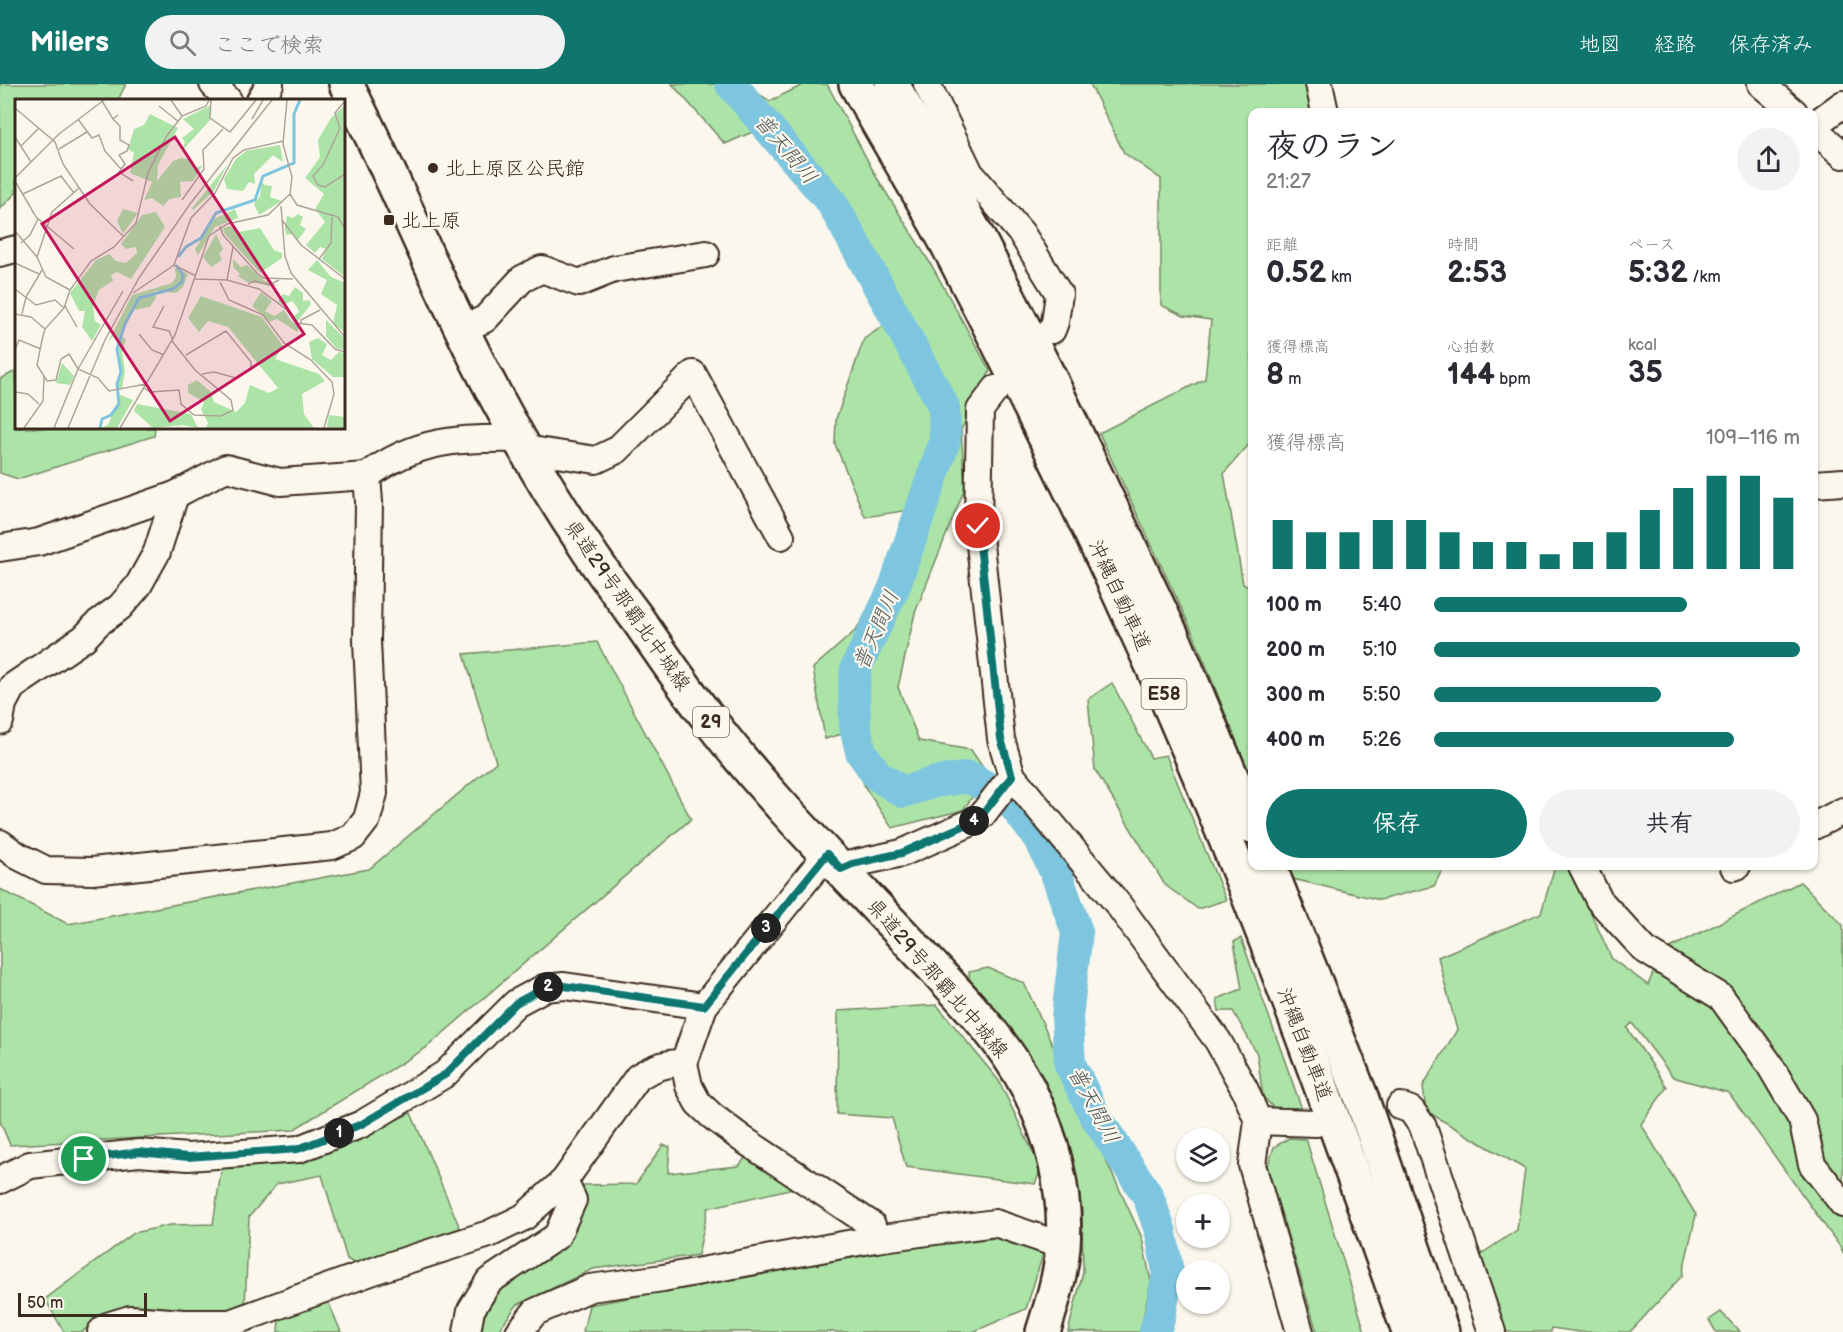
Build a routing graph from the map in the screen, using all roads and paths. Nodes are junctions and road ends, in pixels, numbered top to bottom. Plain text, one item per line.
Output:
1 (213, 84) edge
2 (270, 84) edge
3 (856, 84) edge
4 (892, 84) edge
5 (927, 84) edge
6 (1319, 84) edge
7 (1761, 84) edge
8 (352, 86) edge
9 (227, 99) edge
10 (261, 99) edge
11 (1843, 104) edge
12 (1324, 108) edge
13 (1789, 108) edge
14 (1818, 124) edge
15 (1818, 131) edge
16 (1843, 155) edge
17 (15, 249) edge
18 (0, 254) edge
19 (706, 254) dead end
20 (462, 329) junction
21 (1052, 330) dead end
22 (996, 388) dead end
23 (522, 444) junction
24 (367, 476) junction
25 (1843, 482) edge
26 (1818, 484) edge
27 (176, 495) junction
28 (781, 536) dead end
29 (0, 548) edge
30 (0, 721) edge
31 (1012, 776) junction
32 (1843, 811) edge
33 (1248, 816) edge
34 (1818, 824) edge
35 (0, 843) edge
36 (834, 862) junction
37 (1271, 870) edge
38 (1584, 870) edge
39 (704, 1006) junction
40 (684, 1064) junction
41 (1400, 1106) dead end
42 (1258, 1121) junction
43 (1316, 1123) dead end
44 (0, 1180) edge
45 (564, 1181) junction
46 (1843, 1203) edge
47 (875, 1239) junction
48 (1063, 1246) junction
49 (101, 1332) edge
50 (467, 1332) edge
51 (519, 1332) edge
52 (1043, 1332) edge
53 (1300, 1332) edge
54 (1409, 1332) edge
55 (1442, 1332) edge
56 (1492, 1332) edge

1 - 9 street
2 - 10 street
3 - 54 main road, 沖縄自動車道 / E58
4 - 33 main road, 沖縄自動車道 / E58
5 - 21 street
6 - 12 street
7 - 13 street
8 - 20 main road, 県道29号那覇北中城線 / 29
11 - 14 street
15 - 16 street
17 - 18 street
19 - 20 street
20 - 23 main road, 県道29号那覇北中城線 / 29
22 - 31 street
23 - 24 street
23 - 28 street
23 - 36 main road, 県道29号那覇北中城線 / 29
24 - 27 street
24 - 35 street
25 - 26 street
27 - 29 street
27 - 30 street
31 - 36 street
31 - 42 street
32 - 34 street
36 - 39 street
36 - 48 main road, 県道29号那覇北中城線 / 29
37 - 55 main road, 沖縄自動車道
38 - 46 street
39 - 40 street
39 - 44 street
40 - 45 street
40 - 47 street
41 - 56 street
42 - 43 street
42 - 53 street
45 - 49 street
45 - 50 street
47 - 48 street
47 - 51 street
48 - 52 main road, 県道29号那覇北中城線 / 29

